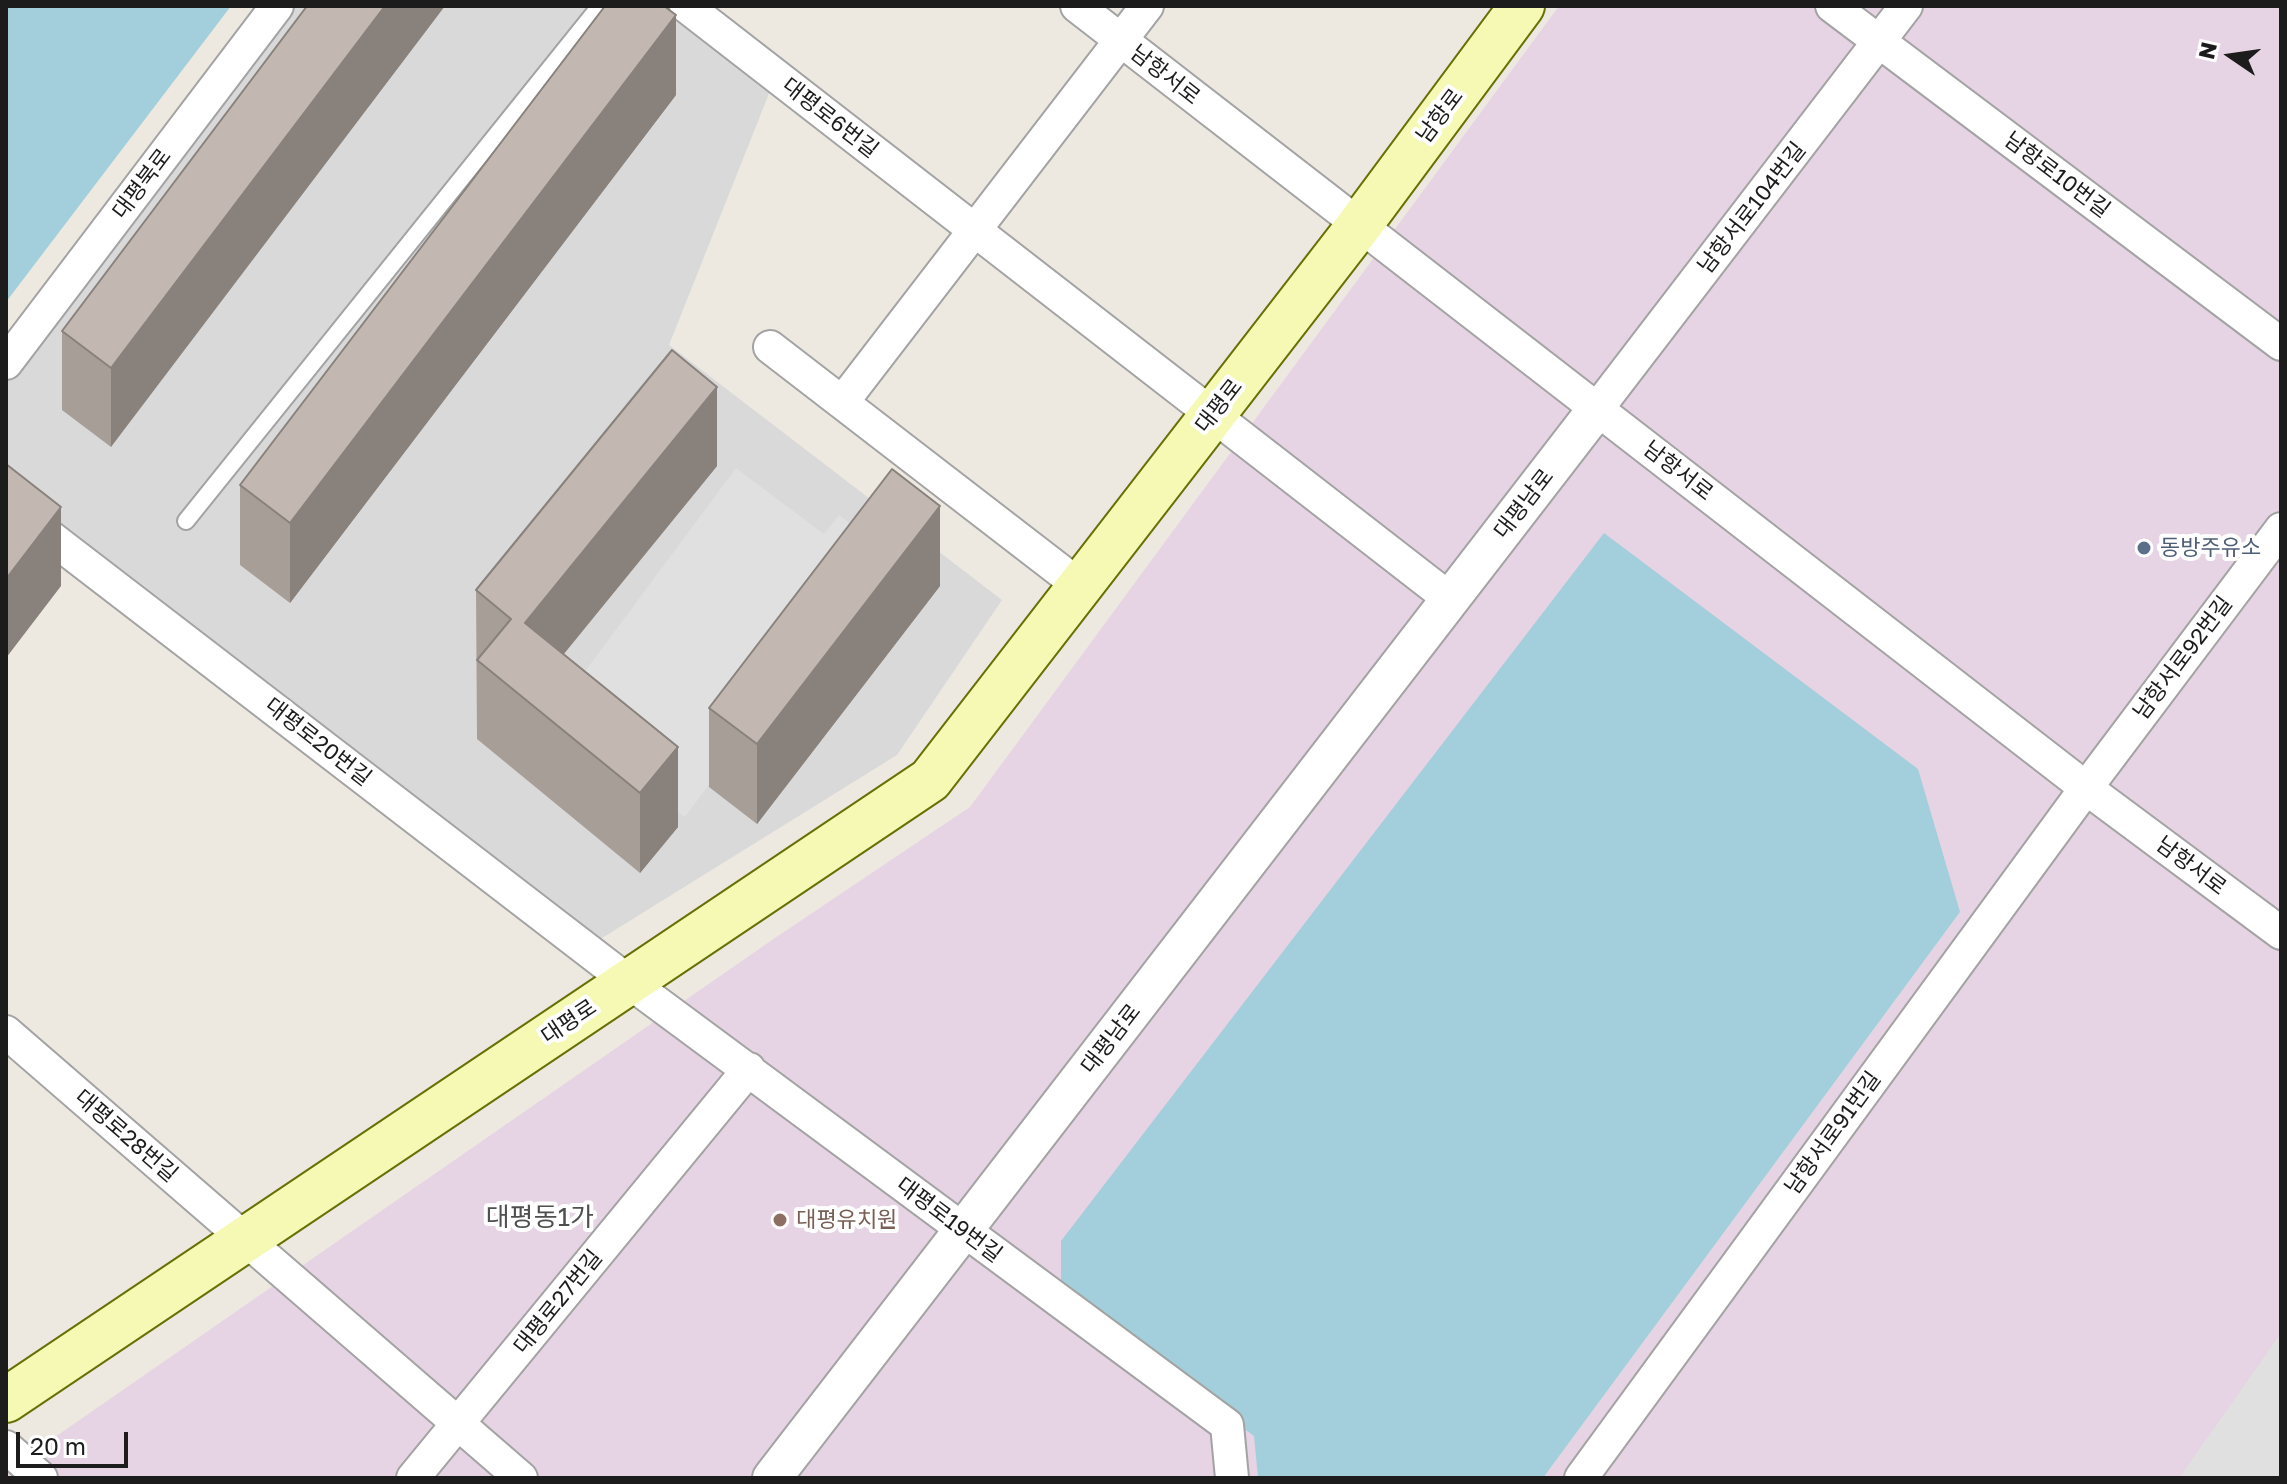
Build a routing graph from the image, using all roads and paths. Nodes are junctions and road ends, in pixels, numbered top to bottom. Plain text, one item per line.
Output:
1 (277, 6) edge
2 (600, 6) edge
3 (686, 6) edge
4 (1077, 6) edge
5 (1147, 6) edge
6 (1522, 6) edge
7 (1832, 6) edge
8 (1906, 6) edge
9 (1121, 41) junction
10 (1880, 42) junction
11 (1358, 227) junction
12 (974, 231) junction
13 (2281, 344) edge
14 (770, 347) dead end
15 (6, 363) edge
16 (844, 400) junction
17 (1597, 409) junction
18 (1211, 416) junction
19 (6, 503) edge
20 (186, 521) dead end
21 (2281, 529) edge
22 (1080, 586) junction
23 (1450, 599) junction
24 (2086, 788) junction
25 (2281, 933) edge
26 (629, 982) junction
27 (6, 1032) edge
28 (749, 1069) junction
29 (963, 1231) junction
30 (246, 1239) junction
31 (6, 1400) edge
32 (458, 1423) junction
33 (6, 1447) edge
34 (41, 1478) edge
35 (413, 1478) edge
36 (521, 1478) edge
37 (772, 1478) edge
38 (1232, 1478) edge
39 (1581, 1478) edge

1 - 15 street, 대평북로
2 - 20 lane
3 - 12 street, 대평로6번길
4 - 9 street, 남항서로
5 - 9 street
6 - 11 main road, 남항로
7 - 10 street, 남항로10번길
8 - 10 street, 남항서로104번길
9 - 11 street, 남항서로
9 - 12 street
10 - 13 street, 남항로10번길
10 - 17 street, 남항서로104번길
11 - 17 street, 남항서로
11 - 18 main road, 대평로
12 - 16 street
12 - 18 street, 대평로6번길
14 - 16 street
16 - 22 street
17 - 23 street, 대평남로
17 - 24 street, 남항서로
18 - 22 main road, 대평로
18 - 23 street
19 - 26 street, 대평로20번길
21 - 24 street, 남항서로92번길
22 - 26 main road, 대평로
23 - 29 street, 대평남로
24 - 25 street, 남항서로
24 - 39 street, 남항서로91번길
26 - 28 street, 대평로19번길
26 - 30 main road, 대평로
27 - 30 street, 대평로28번길
28 - 29 street, 대평로19번길
28 - 32 street, 대평로27번길
29 - 37 street, 대평남로
29 - 38 street, 대평로19번길
30 - 31 main road, 대평로
30 - 32 street
32 - 35 street, 대평로27번길
32 - 36 street
33 - 34 street

